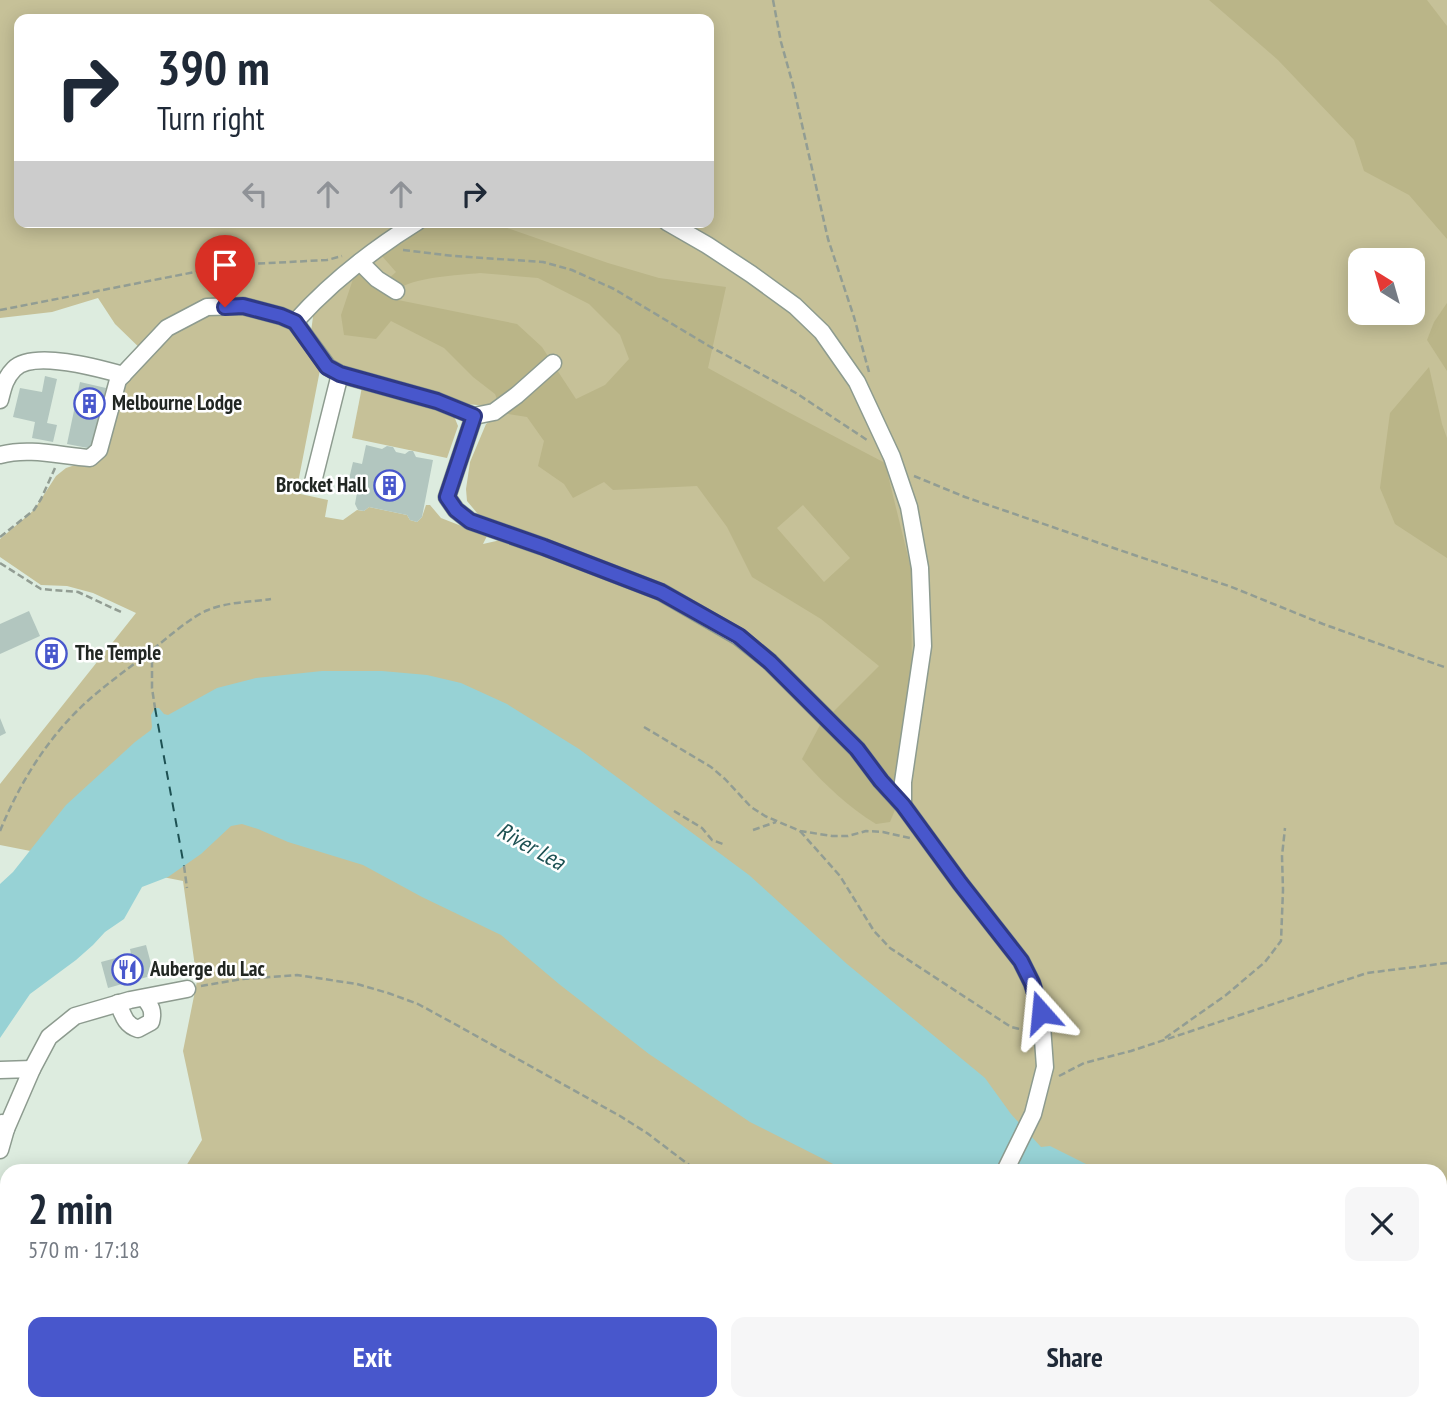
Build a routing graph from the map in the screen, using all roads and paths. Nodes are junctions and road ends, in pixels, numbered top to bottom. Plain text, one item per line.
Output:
1 (773, 0) edge
2 (408, 228) edge
3 (677, 228) edge
4 (387, 241) junction
5 (341, 256) dead end
6 (360, 262) junction
7 (396, 291) dead end
8 (0, 310) edge
9 (295, 322) junction
10 (554, 363) dead end
11 (123, 374) junction
12 (340, 374) junction
13 (871, 380) dead end
14 (0, 400) edge
15 (474, 416) junction
16 (870, 443) dead end
17 (0, 455) edge
18 (56, 465) dead end
19 (912, 475) dead end
20 (313, 482) dead end
21 (0, 537) edge
22 (0, 563) edge
23 (271, 599) dead end
24 (121, 612) dead end
25 (152, 650) junction
26 (1447, 668) edge
27 (155, 709) dead end
28 (644, 727) dead end
29 (903, 805) junction
30 (674, 811) dead end
31 (778, 821) junction
32 (1285, 828) dead end
33 (753, 830) dead end
34 (0, 831) edge
35 (800, 831) junction
36 (912, 838) dead end
37 (723, 844) dead end
38 (184, 866) dead end
39 (187, 888) dead end
40 (1447, 963) edge
41 (187, 989) joint
42 (144, 998) junction
43 (118, 1003) junction
44 (1042, 1027) junction
45 (1163, 1040) junction
46 (32, 1069) junction
47 (0, 1070) edge
48 (1040, 1088) junction
49 (3, 1125) edge
50 (0, 1150) edge
51 (688, 1164) edge
52 (1008, 1164) edge

1 - 13 path
2 - 4 lane
3 - 29 lane
4 - 6 lane
4 - 16 path
5 - 8 path
6 - 7 lane
6 - 9 lane
9 - 11 lane
9 - 12 lane
10 - 15 lane
11 - 14 lane
11 - 17 lane
12 - 15 lane
12 - 20 lane
15 - 29 lane
18 - 21 path
19 - 26 path
22 - 24 path
23 - 25 path
25 - 27 path
25 - 34 path
28 - 31 path
29 - 44 lane
30 - 37 path
31 - 33 path
31 - 35 path
32 - 45 path
35 - 36 path
35 - 44 path
38 - 39 path
40 - 45 path
41 - 42 lane
41 - 51 path
42 - 43 lane
42 - 43 lane
43 - 46 lane
44 - 48 lane
45 - 48 path
46 - 47 lane
46 - 49 lane
48 - 52 lane
49 - 50 lane

